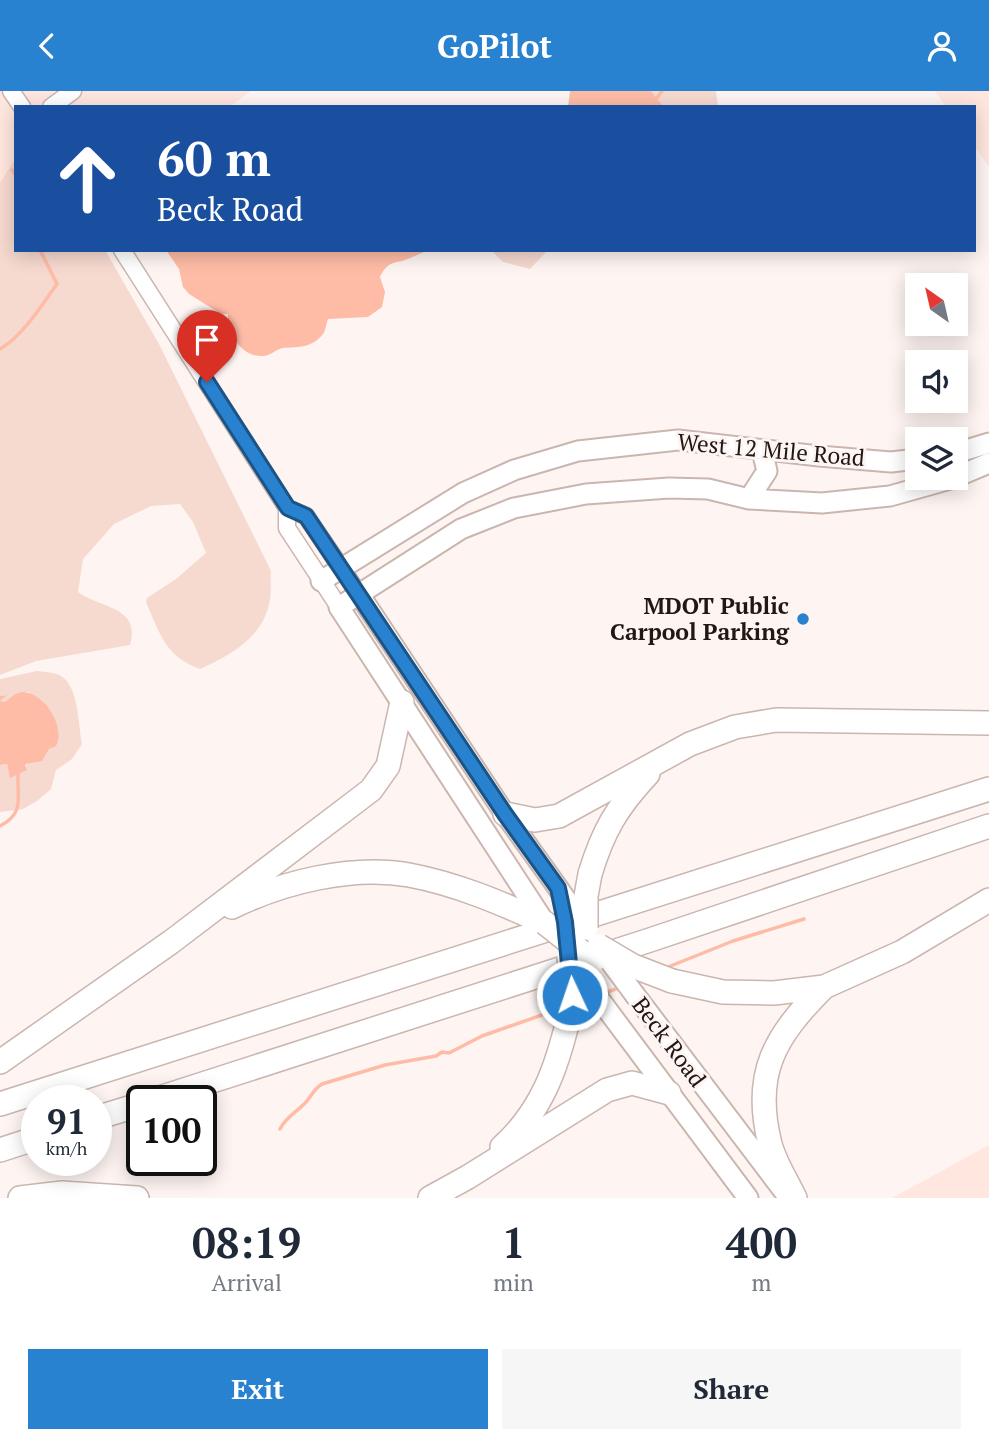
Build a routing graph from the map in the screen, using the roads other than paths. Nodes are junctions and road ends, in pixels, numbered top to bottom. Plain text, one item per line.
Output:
1 (73, 91) edge
2 (54, 105) edge
3 (123, 252) edge
4 (989, 443) edge
5 (968, 449) edge
6 (762, 450) junction
7 (905, 460) edge
8 (891, 461) junction
9 (989, 463) edge
10 (968, 472) edge
11 (911, 490) edge
12 (890, 496) junction
13 (749, 499) junction
14 (288, 508) junction
15 (342, 568) junction
16 (321, 581) junction
17 (359, 594) junction
18 (339, 607) junction
19 (402, 702) junction
20 (989, 723) edge
21 (690, 744) junction
22 (989, 789) edge
23 (505, 814) junction
24 (989, 826) edge
25 (558, 888) joint
26 (527, 898) joint
27 (989, 900) edge
28 (577, 940) junction
29 (171, 942) junction
30 (824, 987) junction
31 (635, 995) joint
32 (603, 1005) joint
33 (0, 1062) edge
34 (200, 1085) edge
35 (669, 1093) junction
36 (0, 1104) edge
37 (21, 1143) edge
38 (0, 1150) edge
39 (468, 1177) junction
40 (20, 1198) edge
41 (137, 1198) edge
42 (430, 1198) edge
43 (748, 1198) edge
44 (789, 1198) edge
45 (795, 1198) edge

1 - 2 street
3 - 14 street
4 - 5 main road
6 - 8 main road, West 12 Mile Road
6 - 13 main road
6 - 15 main road, West 12 Mile Road
7 - 8 main road, West 12 Mile Road
8 - 12 main road
9 - 10 main road, West 12 Mile Road
11 - 12 main road, West 12 Mile Road
12 - 13 main road, West 12 Mile Road
13 - 17 main road, West 12 Mile Road
14 - 15 street
14 - 16 street
15 - 16 main road, West 12 Mile Road
15 - 17 street
16 - 18 street
17 - 18 main road, West 12 Mile Road
17 - 23 main road
18 - 19 main road
19 - 26 main road
19 - 29 highway
20 - 21 highway
21 - 23 highway
21 - 28 highway, bridge
22 - 36 highway
23 - 25 main road
24 - 34 highway
25 - 28 highway
26 - 28 highway
27 - 30 highway
28 - 29 highway
28 - 30 highway, bridge
28 - 31 highway, bridge
28 - 32 highway, bridge
28 - 39 highway, bridge
29 - 33 highway
30 - 45 highway
31 - 44 main road, Beck Road
32 - 35 main road, Beck Road
35 - 39 highway
35 - 43 main road, Beck Road
37 - 38 highway
39 - 42 highway
40 - 41 highway

